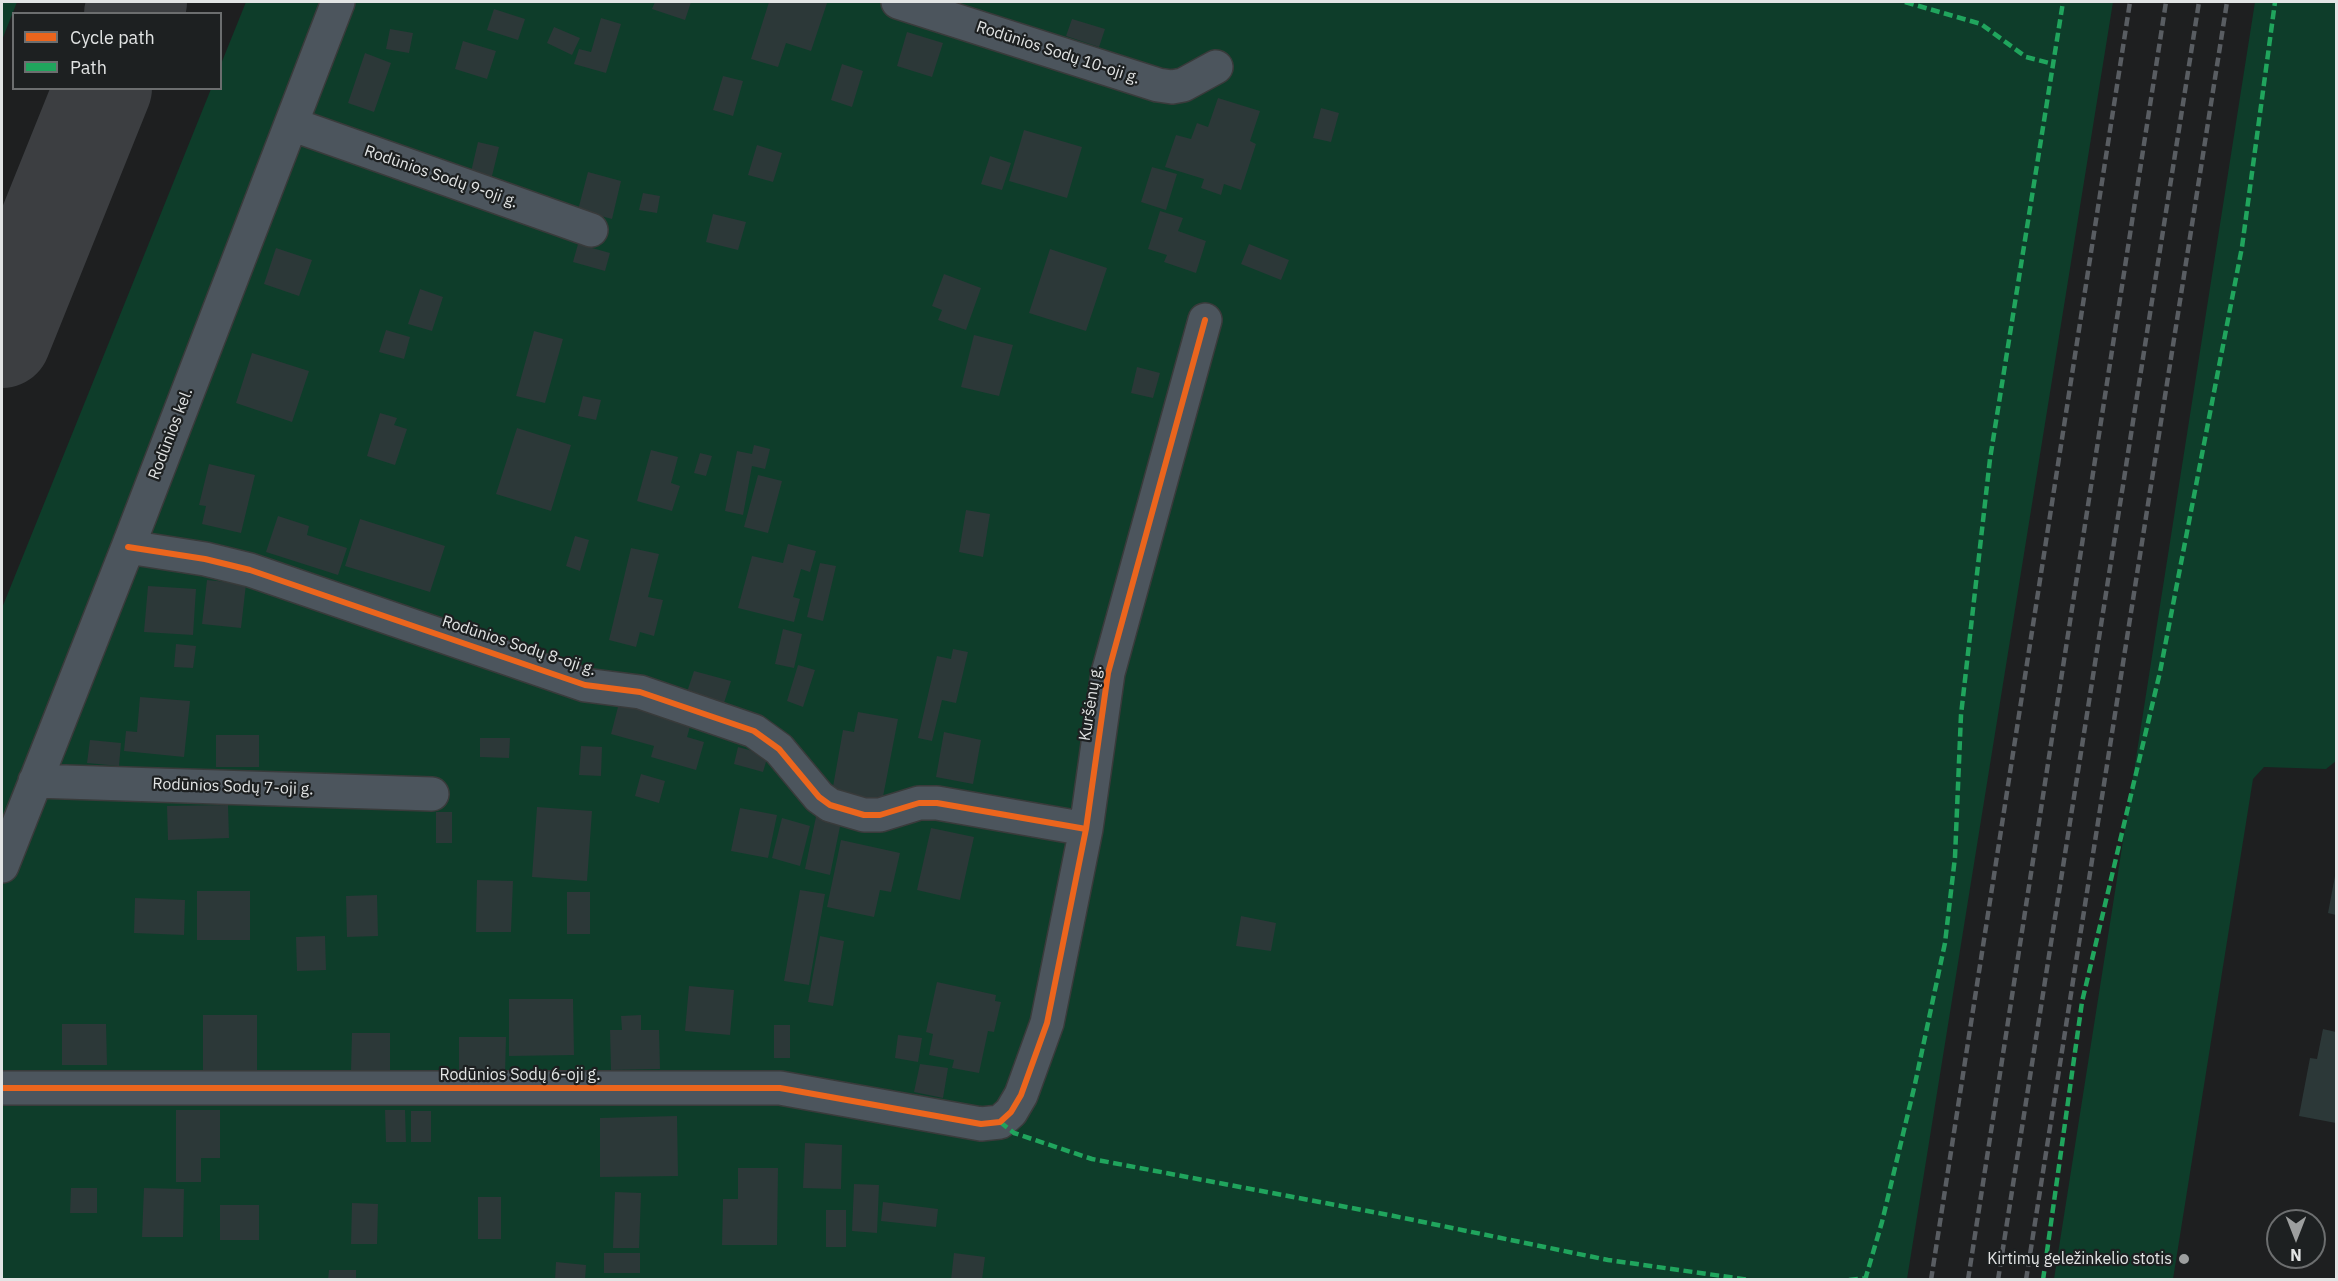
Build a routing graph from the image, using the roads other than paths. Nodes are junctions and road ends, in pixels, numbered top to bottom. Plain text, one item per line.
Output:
1 (338, 2) edge
2 (898, 2) edge
3 (1216, 67) dead end
4 (291, 124) junction
5 (591, 230) dead end
6 (1205, 320) dead end
7 (128, 547) junction
8 (35, 781) junction
9 (432, 794) dead end
10 (1086, 829) junction
11 (2, 866) edge
12 (2, 1088) edge
13 (1021, 1095) joint

1 - 4 street, Rodūnios kel.
2 - 3 street, Rodūnios Sodų 10-oji g.
4 - 5 street, Rodūnios Sodų 9-oji g.
4 - 7 street, Rodūnios kel.
6 - 10 street, Kuršėnų g.
7 - 8 street, Rodūnios kel.
7 - 10 street, Rodūnios Sodų 8-oji g.
8 - 9 street, Rodūnios Sodų 7-oji g.
8 - 11 street, Rodūnios kel.
10 - 13 street, Kuršėnų g.
12 - 13 street, Rodūnios Sodų 6-oji g.

